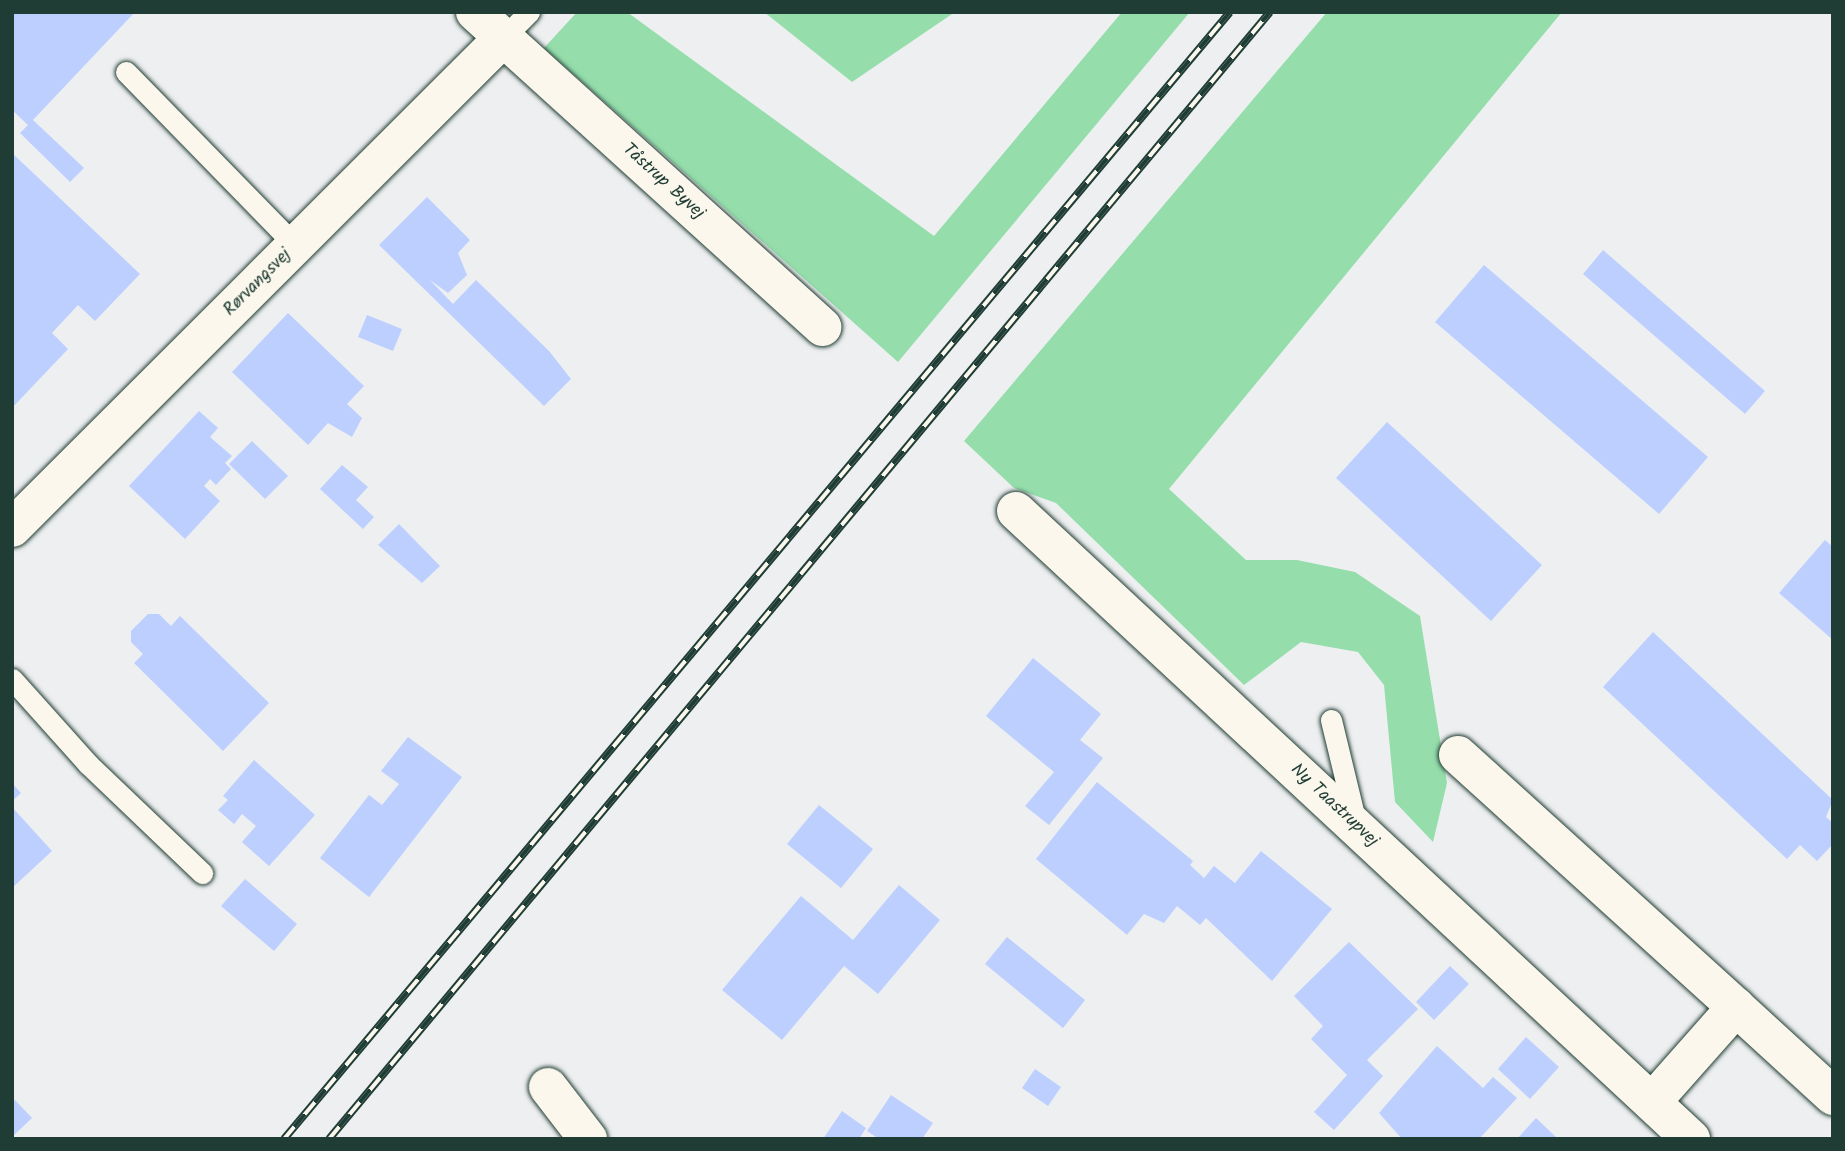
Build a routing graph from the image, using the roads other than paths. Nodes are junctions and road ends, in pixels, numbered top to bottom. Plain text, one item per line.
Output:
1 (475, 12) edge
2 (516, 25) edge
3 (126, 72) dead end
4 (295, 245) junction
5 (822, 327) dead end
6 (1016, 511) dead end
7 (12, 528) edge
8 (12, 679) edge
9 (1331, 720) dead end
10 (1458, 755) dead end
11 (1358, 828) junction
12 (202, 873) dead end
13 (1736, 1007) junction
14 (548, 1087) dead end
15 (1833, 1096) edge
16 (1652, 1102) junction
17 (588, 1139) edge
18 (1691, 1139) edge

1 - 2 street, Tåstrup Byvej
2 - 4 street, Rørvangsvej
2 - 5 street, Tåstrup Byvej
3 - 4 lane
4 - 7 street, Rørvangsvej
6 - 11 street, Ny Taastrupvej
8 - 12 lane
9 - 11 lane
10 - 13 street
11 - 16 street, Ny Taastrupvej
13 - 15 street
13 - 16 street
14 - 17 street
16 - 18 street, Ny Taastrupvej

